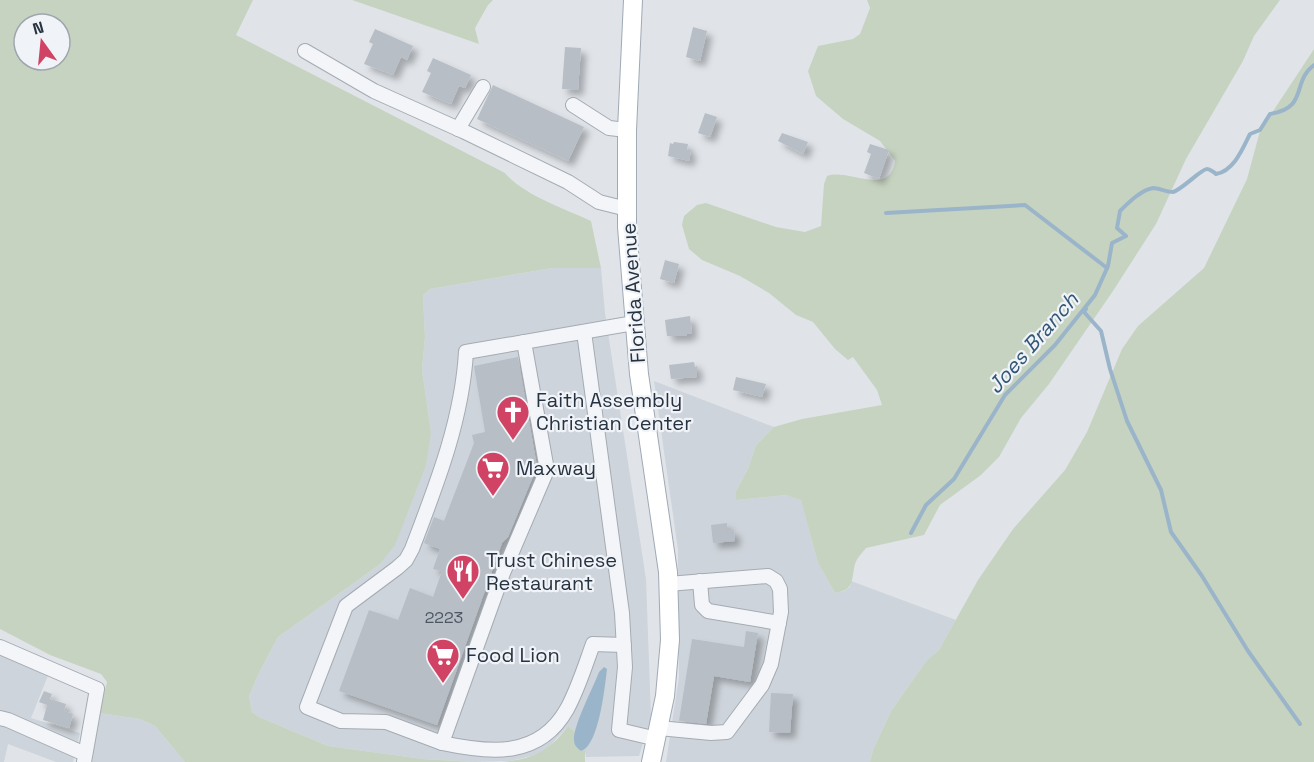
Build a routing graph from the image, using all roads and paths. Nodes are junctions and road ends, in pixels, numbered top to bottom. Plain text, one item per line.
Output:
1 (633, 0) edge
2 (305, 51) dead end
3 (483, 87) dead end
4 (573, 105) dead end
5 (458, 129) junction
6 (627, 130) junction
7 (627, 209) junction
8 (634, 323) junction
9 (584, 332) junction
10 (524, 342) junction
11 (700, 581) junction
12 (668, 584) junction
13 (779, 623) junction
14 (624, 645) junction
15 (0, 647) edge
16 (0, 718) edge
17 (658, 734) junction
18 (442, 743) junction
19 (85, 758) edge
20 (651, 762) edge

1 - 6 main road, Florida Avenue
2 - 5 street
3 - 5 street
4 - 6 street
5 - 7 street
6 - 7 main road, Florida Avenue
7 - 8 main road, Florida Avenue
8 - 9 street
8 - 12 main road, Florida Avenue
9 - 10 street
9 - 14 street
10 - 18 street
10 - 18 street
11 - 12 street
11 - 13 street
11 - 13 street
12 - 17 main road, Florida Avenue
13 - 17 street
14 - 17 street
14 - 18 street
15 - 19 street
16 - 19 street
17 - 20 main road, Florida Avenue

